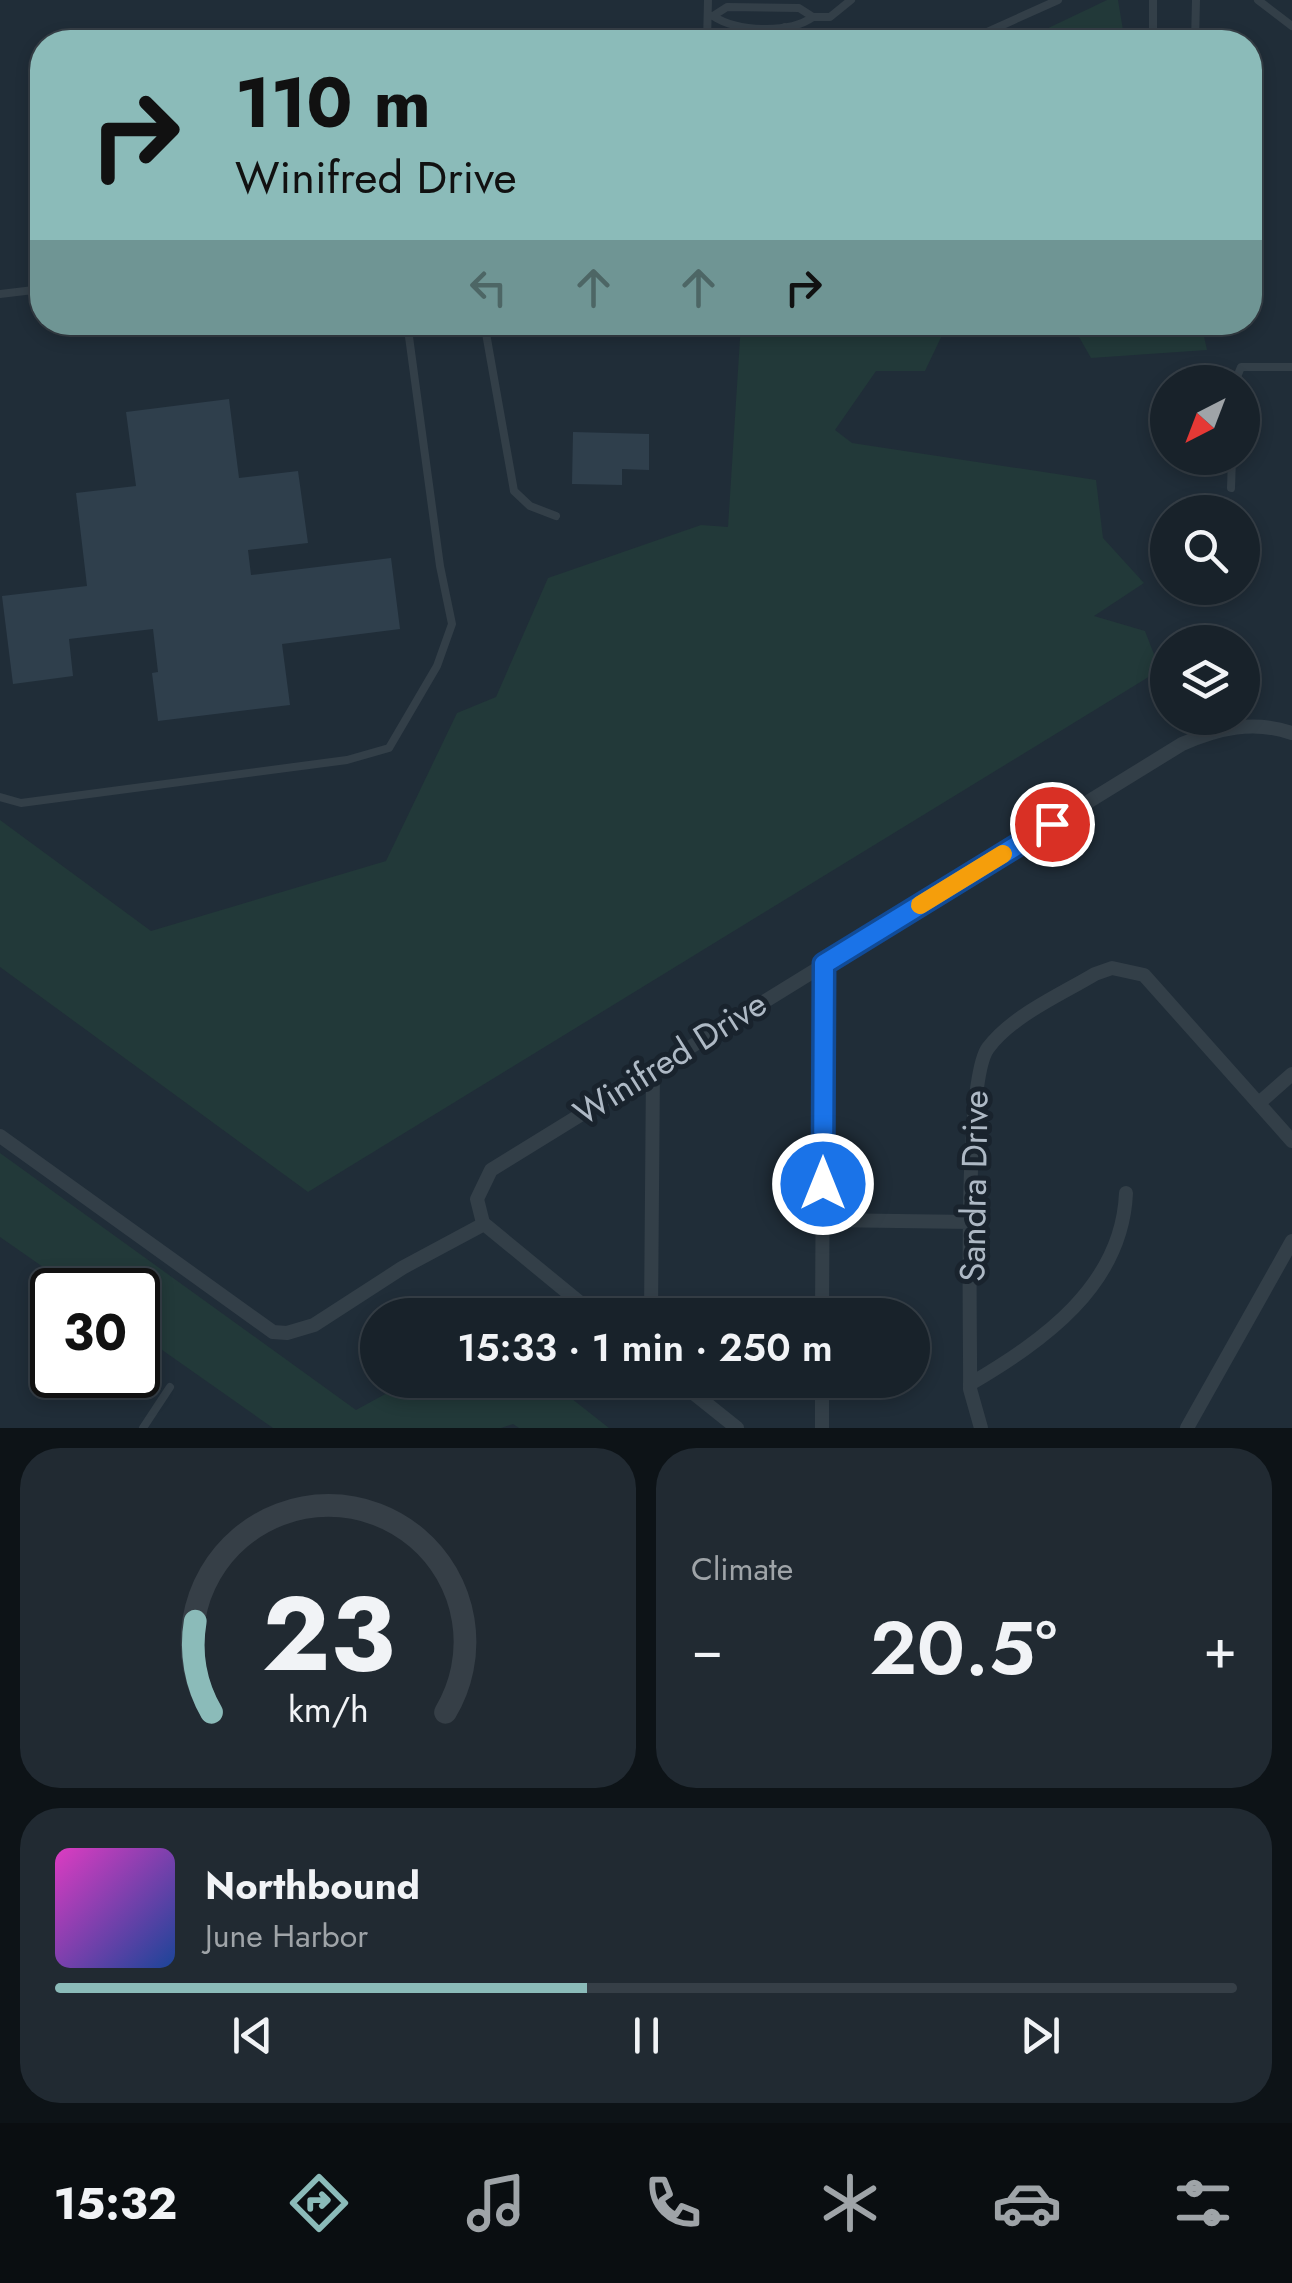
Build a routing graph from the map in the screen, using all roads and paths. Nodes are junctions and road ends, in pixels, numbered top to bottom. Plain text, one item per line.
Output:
1 (708, 0) edge
2 (851, 0) edge
3 (1058, 0) edge
4 (1153, 0) edge
5 (1196, 0) edge
6 (1258, 0) edge
7 (710, 16) junction
8 (814, 17) junction
9 (1292, 26) edge
10 (786, 27) junction
11 (708, 30) edge
12 (786, 30) edge
13 (992, 30) edge
14 (1152, 30) edge
15 (1196, 30) edge
16 (30, 290) edge
17 (0, 294) edge
18 (409, 335) edge
19 (486, 335) edge
20 (1260, 367) edge
21 (1292, 367) edge
22 (1231, 475) edge
23 (1231, 488) dead end
24 (556, 516) dead end
25 (1292, 733) edge
26 (0, 797) edge
27 (824, 964) junction
28 (652, 1068) junction
29 (1292, 1074) edge
30 (1259, 1103) junction
31 (0, 1136) edge
32 (1292, 1140) edge
33 (1126, 1193) dead end
34 (822, 1220) junction
35 (972, 1222) junction
36 (484, 1224) junction
37 (1292, 1240) edge
38 (574, 1298) edge
39 (652, 1298) edge
40 (822, 1298) edge
41 (970, 1384) junction
42 (170, 1387) dead end
43 (700, 1398) edge
44 (822, 1398) edge
45 (143, 1428) edge
46 (737, 1428) edge
47 (822, 1428) edge
48 (981, 1428) edge
49 (1187, 1428) edge

1 - 7 lane
2 - 8 lane
3 - 13 lane
4 - 14 lane
5 - 15 lane
6 - 9 lane
7 - 8 lane
7 - 10 lane
7 - 11 lane
8 - 10 lane
10 - 12 lane
16 - 17 lane
18 - 26 lane
19 - 24 lane
20 - 21 lane
22 - 23 lane
25 - 27 street, Winifred Drive
27 - 28 street, Winifred Drive
27 - 34 street
28 - 36 street, Winifred Drive
28 - 39 street
29 - 30 street
30 - 32 street, Sandra Drive
30 - 35 street, Sandra Drive
31 - 36 street
33 - 41 street
34 - 35 street
34 - 40 street
35 - 41 street, Sandra Drive
36 - 38 street
37 - 49 street
41 - 48 street, Sandra Drive
42 - 45 lane
43 - 46 street
44 - 47 street

